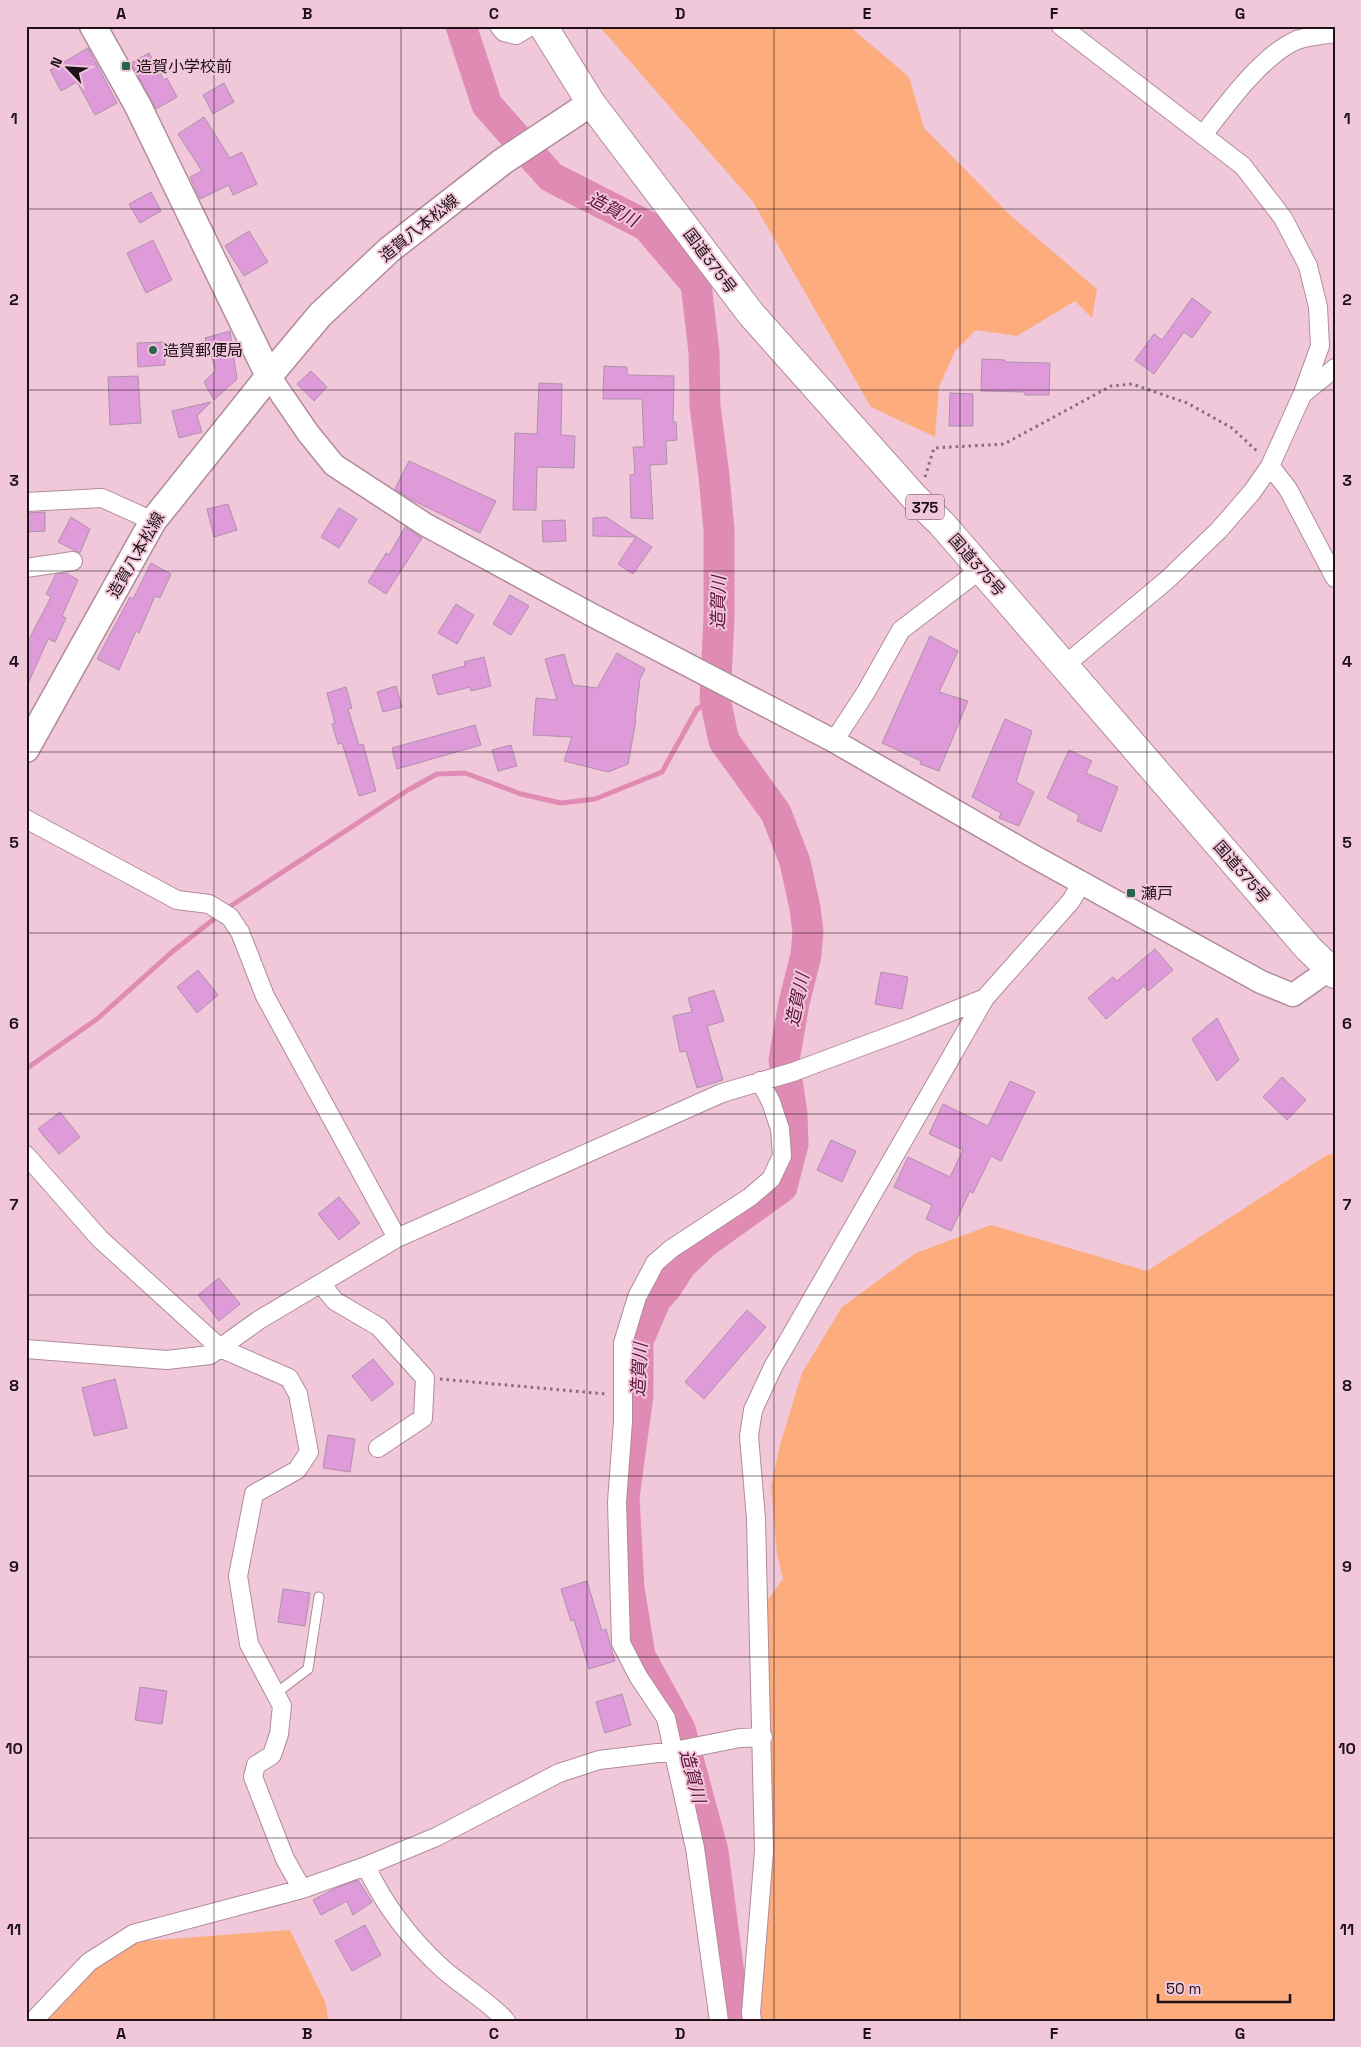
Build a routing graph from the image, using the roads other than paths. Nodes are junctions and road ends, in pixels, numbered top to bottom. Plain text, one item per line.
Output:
1 (93, 26) edge
2 (498, 26) edge
3 (531, 26) edge
4 (543, 26) edge
5 (1061, 26) edge
6 (1335, 33) edge
7 (591, 103) junction
8 (1203, 135) junction
9 (1335, 368) edge
10 (269, 376) junction
11 (1303, 393) junction
12 (1270, 466) junction
13 (26, 502) edge
14 (153, 521) junction
15 (74, 561) dead end
16 (26, 568) edge
17 (981, 569) junction
18 (1335, 578) edge
19 (1065, 666) junction
20 (834, 741) junction
21 (26, 749) edge
22 (26, 819) edge
23 (1082, 882) junction
24 (1332, 971) edge
25 (985, 998) junction
26 (767, 1079) junction
27 (26, 1155) edge
28 (397, 1238) junction
29 (321, 1284) junction
30 (220, 1348) junction
31 (26, 1349) edge
32 (378, 1448) dead end
33 (319, 1597) dead end
34 (275, 1694) junction
35 (763, 1737) junction
36 (684, 1748) junction
37 (366, 1866) junction
38 (302, 1889) junction
39 (33, 2021) edge
40 (506, 2021) edge
41 (719, 2021) edge
42 (752, 2021) edge

1 - 10 main road
2 - 3 street
4 - 7 highway, 国道375号 / 375
5 - 8 street
6 - 8 street
7 - 10 main road, 造賀八本松線
7 - 17 highway, 国道375号 / 375
8 - 11 street
9 - 11 street
10 - 14 main road, 造賀八本松線
10 - 20 street
11 - 12 street
12 - 18 street
12 - 19 street
13 - 14 street
14 - 21 main road, 造賀八本松線
15 - 16 street
17 - 19 highway, 国道375号 / 375
17 - 20 street
19 - 24 highway, 国道375号 / 375
20 - 23 street
22 - 28 street
23 - 24 street
23 - 25 street
25 - 26 street
25 - 35 street
26 - 28 street
26 - 36 street
27 - 30 street
28 - 29 street
29 - 30 street
29 - 32 street
30 - 31 street
30 - 34 street
33 - 34 lane
34 - 38 street
35 - 36 street
35 - 42 street
36 - 37 street
36 - 41 street
37 - 38 street
37 - 40 street
38 - 39 street

